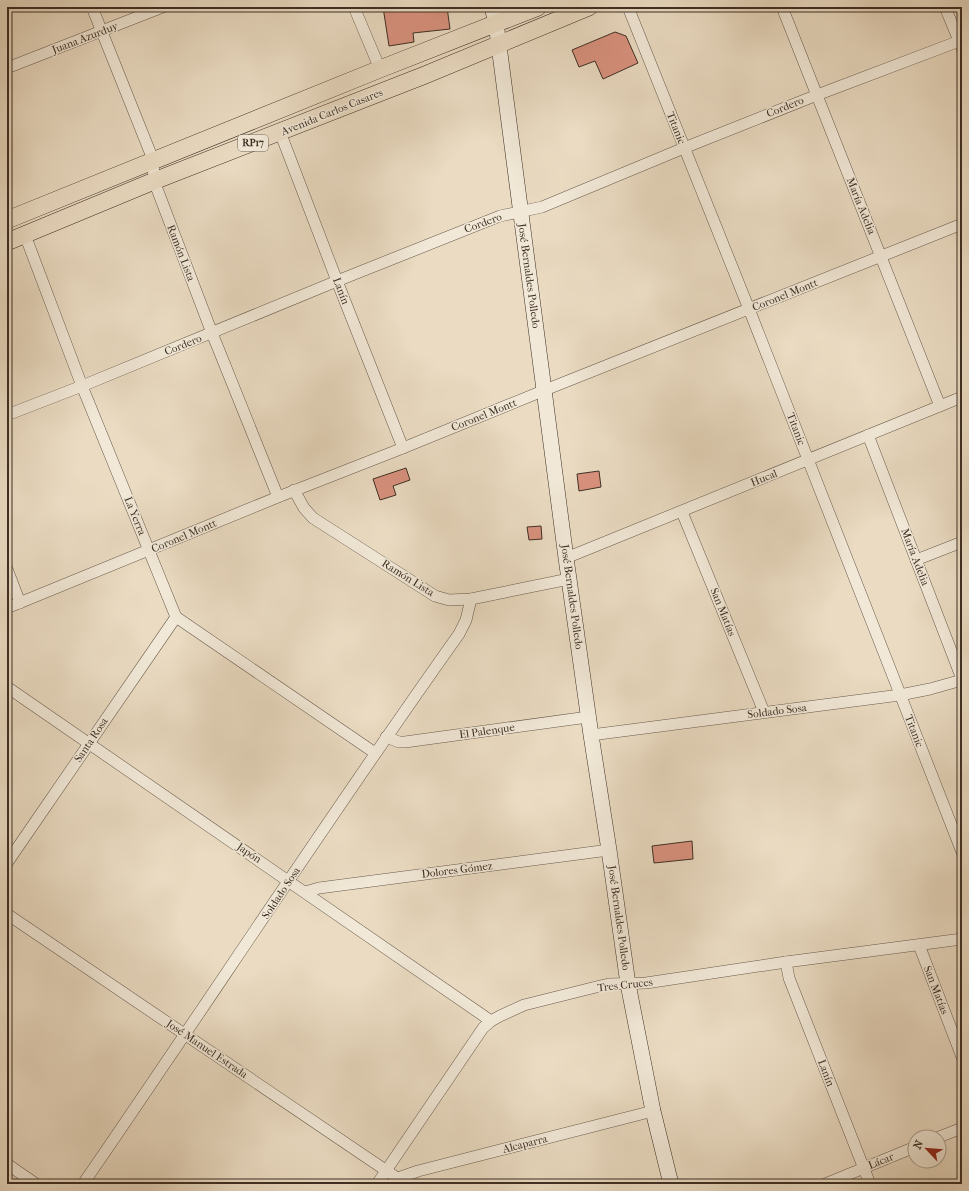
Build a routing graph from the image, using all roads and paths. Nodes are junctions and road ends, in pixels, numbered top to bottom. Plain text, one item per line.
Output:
1 (92, 7) edge
2 (163, 7) edge
3 (354, 7) edge
4 (538, 7) edge
5 (589, 7) edge
6 (628, 7) edge
7 (782, 7) edge
8 (945, 7) edge
9 (494, 15) edge
10 (102, 32) junction
11 (961, 43) edge
12 (498, 44) junction
13 (7, 68) edge
14 (380, 69) junction
15 (816, 95) junction
16 (280, 132) junction
17 (684, 148) junction
18 (153, 161) junction
19 (154, 181) junction
20 (520, 212) junction
21 (7, 220) edge
22 (962, 224) edge
23 (25, 234) junction
24 (7, 242) edge
25 (880, 256) junction
26 (337, 281) junction
27 (749, 310) junction
28 (212, 333) junction
29 (82, 386) junction
30 (545, 390) junction
31 (962, 397) edge
32 (940, 406) junction
33 (7, 415) edge
34 (868, 435) junction
35 (403, 448) junction
36 (808, 460) junction
37 (294, 490) junction
38 (278, 497) junction
39 (682, 512) junction
40 (962, 542) edge
41 (149, 550) junction
42 (566, 558) junction
43 (916, 560) junction
44 (7, 569) edge
45 (569, 579) junction
46 (471, 599) junction
47 (20, 603) junction
48 (7, 608) edge
49 (176, 617) junction
50 (962, 679) edge
51 (7, 687) edge
52 (900, 695) junction
53 (764, 712) junction
54 (588, 717) junction
55 (590, 735) junction
56 (386, 737) junction
57 (89, 743) junction
58 (375, 753) junction
59 (609, 850) junction
60 (962, 852) edge
61 (7, 863) edge
62 (289, 880) junction
63 (305, 892) junction
64 (7, 914) edge
65 (962, 939) edge
66 (919, 945) junction
67 (786, 962) junction
68 (628, 984) junction
69 (491, 1021) junction
70 (186, 1035) junction
71 (962, 1057) edge
72 (653, 1111) junction
73 (962, 1128) edge
74 (947, 1134) edge
75 (907, 1150) edge
76 (7, 1164) edge
77 (864, 1168) junction
78 (386, 1170) junction
79 (402, 1181) edge
80 (36, 1184) edge
81 (83, 1184) edge
82 (377, 1184) edge
83 (671, 1184) edge
84 (825, 1184) edge
85 (870, 1184) edge

1 - 10 street, Ramón Lista
2 - 10 street, Juana Azurduy
3 - 14 street
4 - 9 main road, Avenida Carlos Casares / RP17
5 - 12 main road, Avenida Carlos Casares / RP17
6 - 17 street, Titanic
7 - 15 street, María Adelia
8 - 11 street
9 - 12 main road, José Bernaldes Polledo
9 - 14 main road, Avenida Carlos Casares / RP17
10 - 13 street, Juana Azurduy
10 - 18 street, Ramón Lista
11 - 15 street, Cordero
12 - 16 main road, Avenida Carlos Casares / RP17
12 - 20 main road, José Bernaldes Polledo
14 - 18 main road, Avenida Carlos Casares / RP17
15 - 17 street, Cordero
15 - 25 street, María Adelia
16 - 19 main road, Avenida Carlos Casares / RP17
16 - 26 street, Lanín
17 - 20 street, Cordero
17 - 27 street, Titanic
18 - 19 street, Ramón Lista
18 - 21 main road, Avenida Carlos Casares / RP17
19 - 23 main road, Avenida Carlos Casares / RP17
19 - 28 street, Ramón Lista
20 - 26 street, Cordero
20 - 30 main road, José Bernaldes Polledo
22 - 25 street, Coronel Montt
23 - 24 main road, Avenida Carlos Casares / RP17
23 - 29 street, La Yerra
25 - 27 street, Coronel Montt
25 - 32 street, María Adelia
26 - 28 street, Cordero
26 - 35 street, Lanín
27 - 30 street, Coronel Montt
27 - 36 street, Titanic
28 - 29 street, Cordero
28 - 38 street, Ramón Lista
29 - 33 street, Cordero
29 - 41 street, La Yerra
30 - 35 street, Coronel Montt
30 - 42 main road, José Bernaldes Polledo
31 - 32 street, Hucal
32 - 34 street, Hucal
34 - 36 street, Hucal
34 - 43 street, María Adelia
35 - 37 street, Coronel Montt
36 - 39 street, Hucal
36 - 52 street, Titanic
37 - 38 street, Coronel Montt
37 - 46 street, Ramón Lista
38 - 41 street, Coronel Montt
39 - 42 street, Hucal
39 - 53 street, San Matías
40 - 43 street
41 - 47 street, Coronel Montt
41 - 49 street, La Yerra
42 - 45 main road, José Bernaldes Polledo
43 - 50 street, María Adelia
44 - 47 street
45 - 46 street, Ramón Lista
45 - 54 main road, José Bernaldes Polledo
46 - 56 street, Soldado Sosa
47 - 48 street, Coronel Montt
49 - 57 street, Santa Rosa
49 - 58 street
50 - 52 street, Soldado Sosa
51 - 57 street, Japón
52 - 53 street, Soldado Sosa
52 - 60 street, Titanic
53 - 55 street, Soldado Sosa
54 - 55 main road, José Bernaldes Polledo
54 - 56 street, El Palenque
55 - 59 main road, José Bernaldes Polledo
56 - 58 street, Soldado Sosa
57 - 61 street, Santa Rosa
57 - 62 street, Japón
58 - 62 street, Soldado Sosa
59 - 63 street, Dolores Gómez
59 - 68 main road, José Bernaldes Polledo
62 - 63 street, Japón
62 - 70 street, Soldado Sosa
63 - 69 street, Japón
64 - 70 street, José Manuel Estrada
65 - 66 street, Tres Cruces
66 - 67 street, Tres Cruces
66 - 71 street, San Matías
67 - 68 street, Tres Cruces
67 - 77 street, Lanín
68 - 69 street, Tres Cruces
68 - 72 main road, José Bernaldes Polledo
69 - 78 street, Tres Cruces
70 - 78 street, José Manuel Estrada
70 - 81 street, Soldado Sosa
72 - 79 street, Alcaparra
72 - 83 main road, José Bernaldes Polledo
73 - 74 street
75 - 77 street, Lácar
76 - 80 street
77 - 84 street, Lácar
77 - 85 street, Lanín
78 - 79 street, José Manuel Estrada
78 - 82 street, Tres Cruces

